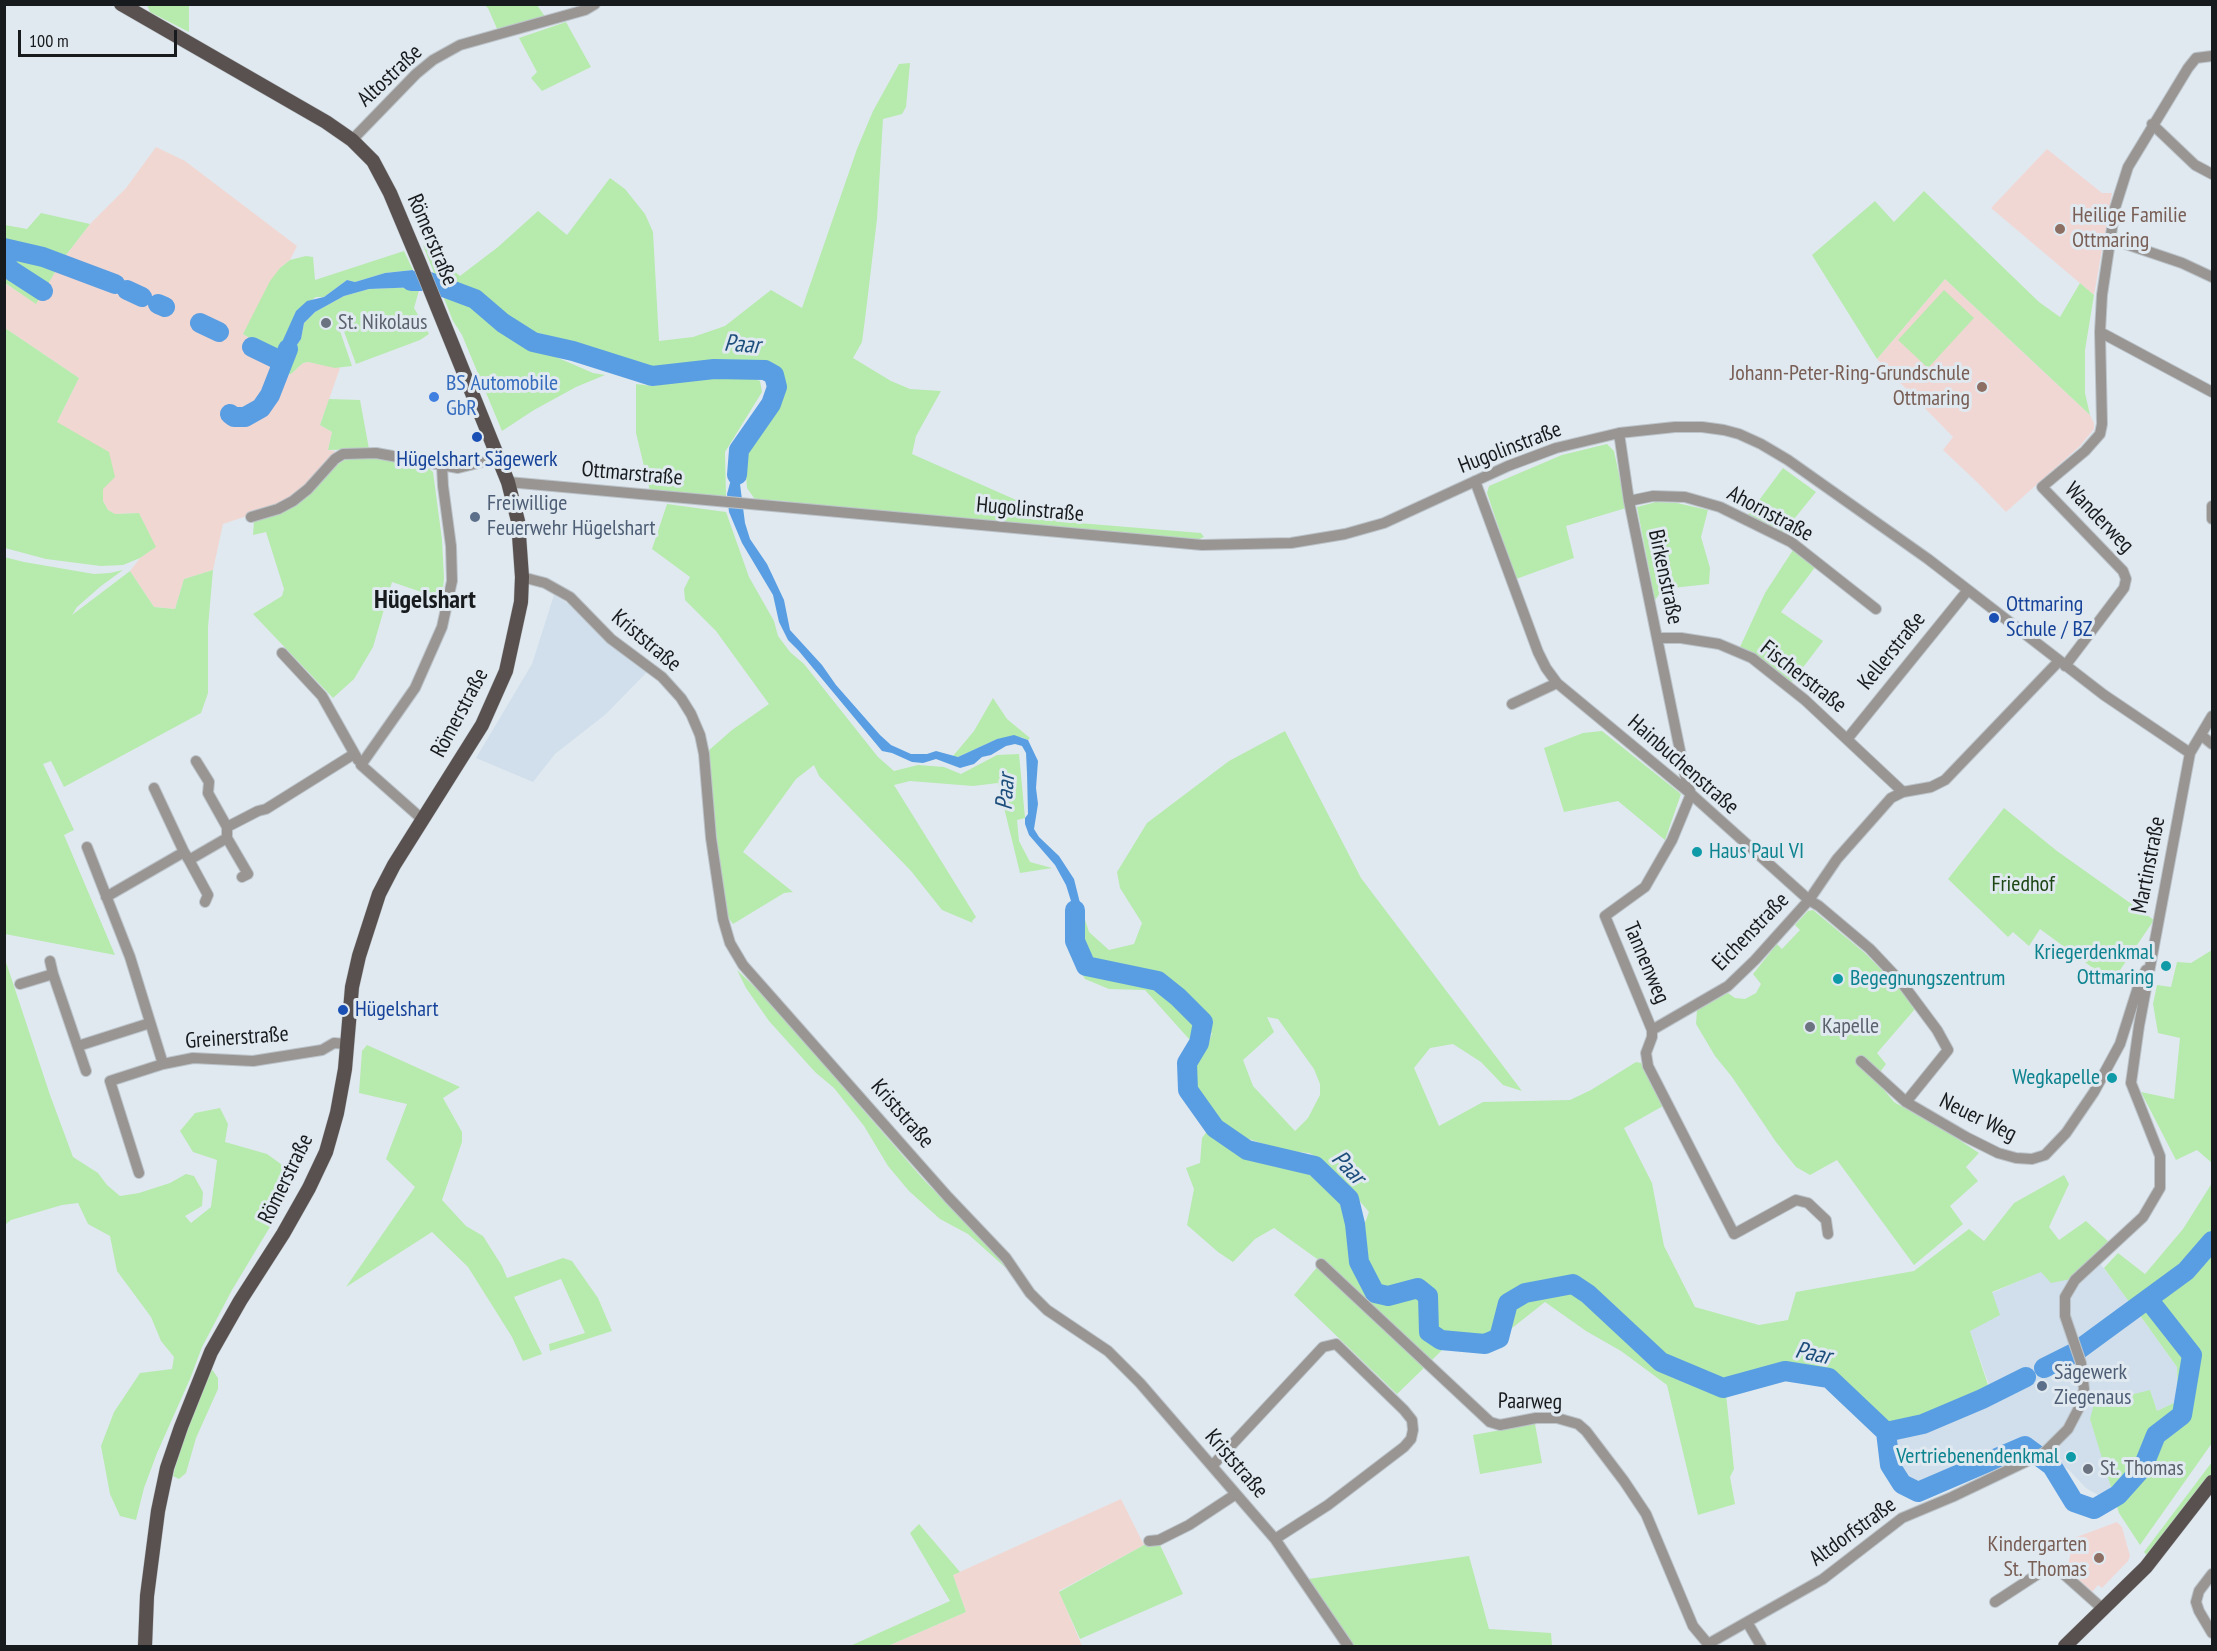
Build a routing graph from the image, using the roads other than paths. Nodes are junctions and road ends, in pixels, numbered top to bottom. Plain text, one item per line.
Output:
1 (121, 4) edge
2 (595, 4) edge
3 (2212, 56) edge
4 (2152, 124) junction
5 (352, 140) junction
6 (2212, 174) edge
7 (2110, 239) junction
8 (2212, 278) edge
9 (2100, 332) junction
10 (2212, 392) edge
11 (1619, 433) junction
12 (499, 458) junction
13 (442, 466) junction
14 (1475, 481) junction
15 (508, 482) junction
16 (1629, 501) junction
17 (752, 505) joint
18 (2212, 506) edge
19 (250, 517) dead end
20 (2212, 519) edge
21 (522, 577) junction
22 (1968, 590) junction
23 (1876, 609) dead end
24 (1658, 638) junction
25 (282, 653) dead end
26 (2062, 664) junction
27 (1557, 683) junction
28 (1512, 704) dead end
29 (2212, 716) edge
30 (2201, 735) junction
31 (1848, 738) junction
32 (2212, 744) edge
33 (2190, 753) junction
34 (354, 754) junction
35 (196, 761) dead end
36 (361, 765) junction
37 (154, 788) dead end
38 (1903, 792) junction
39 (1691, 794) junction
40 (422, 819) junction
41 (227, 833) junction
42 (87, 847) dead end
43 (186, 856) junction
44 (248, 874) dead end
45 (106, 897) junction
46 (1809, 900) junction
47 (205, 902) dead end
48 (2154, 953) junction
49 (50, 961) dead end
50 (53, 974) junction
51 (20, 984) dead end
52 (150, 1023) junction
53 (2139, 1026) joint
54 (1652, 1030) junction
55 (346, 1044) junction
56 (78, 1046) junction
57 (1861, 1061) dead end
58 (164, 1064) junction
59 (86, 1071) dead end
60 (1906, 1102) junction
61 (139, 1173) dead end
62 (1828, 1234) dead end
63 (1321, 1264) dead end
64 (1212, 1466) junction
65 (2212, 1482) edge
66 (1236, 1494) junction
67 (1275, 1539) junction
68 (1149, 1541) dead end
69 (2212, 1574) edge
70 (1995, 1602) dead end
71 (2104, 1610) junction
72 (1747, 1622) junction
73 (2212, 1633) edge
74 (1708, 1645) edge
75 (145, 1647) edge
76 (1347, 1647) edge
77 (1761, 1647) edge
78 (2065, 1647) edge

1 - 5 main road, Römerstraße
2 - 5 street, Altostraße
3 - 4 street, Wanderweg
4 - 6 street
4 - 7 street, Wanderweg
5 - 12 main road, Römerstraße
7 - 8 street
7 - 9 street, Wanderweg
9 - 10 street
9 - 26 street, Wanderweg
11 - 14 street, Hugolinstraße
11 - 16 street, Birkenstraße
11 - 22 street, Hugolinstraße
12 - 13 street
12 - 15 main road, Römerstraße
13 - 19 street
13 - 36 street
14 - 17 street, Hugolinstraße
14 - 27 street, Hainbuchenstraße
15 - 17 street, Ottmarstraße
15 - 21 main road, Römerstraße
16 - 23 street, Ahornstraße
16 - 24 street, Birkenstraße
18 - 20 street
21 - 40 main road, Römerstraße
21 - 64 street, Kriststraße
22 - 26 street, Hugolinstraße
22 - 31 street, Kellerstraße
24 - 31 street, Fischerstraße
24 - 39 street, Birkenstraße
25 - 34 street
26 - 33 street, Hugolinstraße
26 - 38 street, Eichenstraße
27 - 28 street
27 - 39 street, Hainbuchenstraße
29 - 30 street, Martinstraße
30 - 32 street
30 - 33 street, Martinstraße
31 - 38 street, Fischerstraße
33 - 48 street, Martinstraße
34 - 36 street
34 - 41 street
35 - 41 street
36 - 40 street
37 - 43 street
38 - 46 street, Eichenstraße
39 - 46 street, Hainbuchenstraße
39 - 54 street, Tannenweg
40 - 55 main road, Römerstraße
41 - 43 street
41 - 44 street
42 - 45 street, Greinerstraße
43 - 45 street
43 - 47 street
45 - 52 street, Greinerstraße
46 - 54 street, Eichenstraße
46 - 60 street, Hainbuchenstraße
48 - 53 street, Martinstraße
48 - 60 street, Neuer Weg
49 - 50 street
50 - 51 street
50 - 56 street
52 - 56 street
52 - 58 street, Greinerstraße
53 - 72 street, Altdorfstraße
54 - 62 street
55 - 58 street, Greinerstraße
55 - 75 main road, Römerstraße
56 - 59 street
57 - 60 street, Neuer Weg
58 - 61 street, Greinerstraße
63 - 74 street, Paarweg
64 - 66 street, Kriststraße
64 - 67 street
65 - 71 main road
66 - 67 street, Kriststraße
66 - 68 street
67 - 76 street, Kriststraße
69 - 73 street
70 - 71 street
71 - 78 main road
72 - 74 street, Altdorfstraße
72 - 77 street

